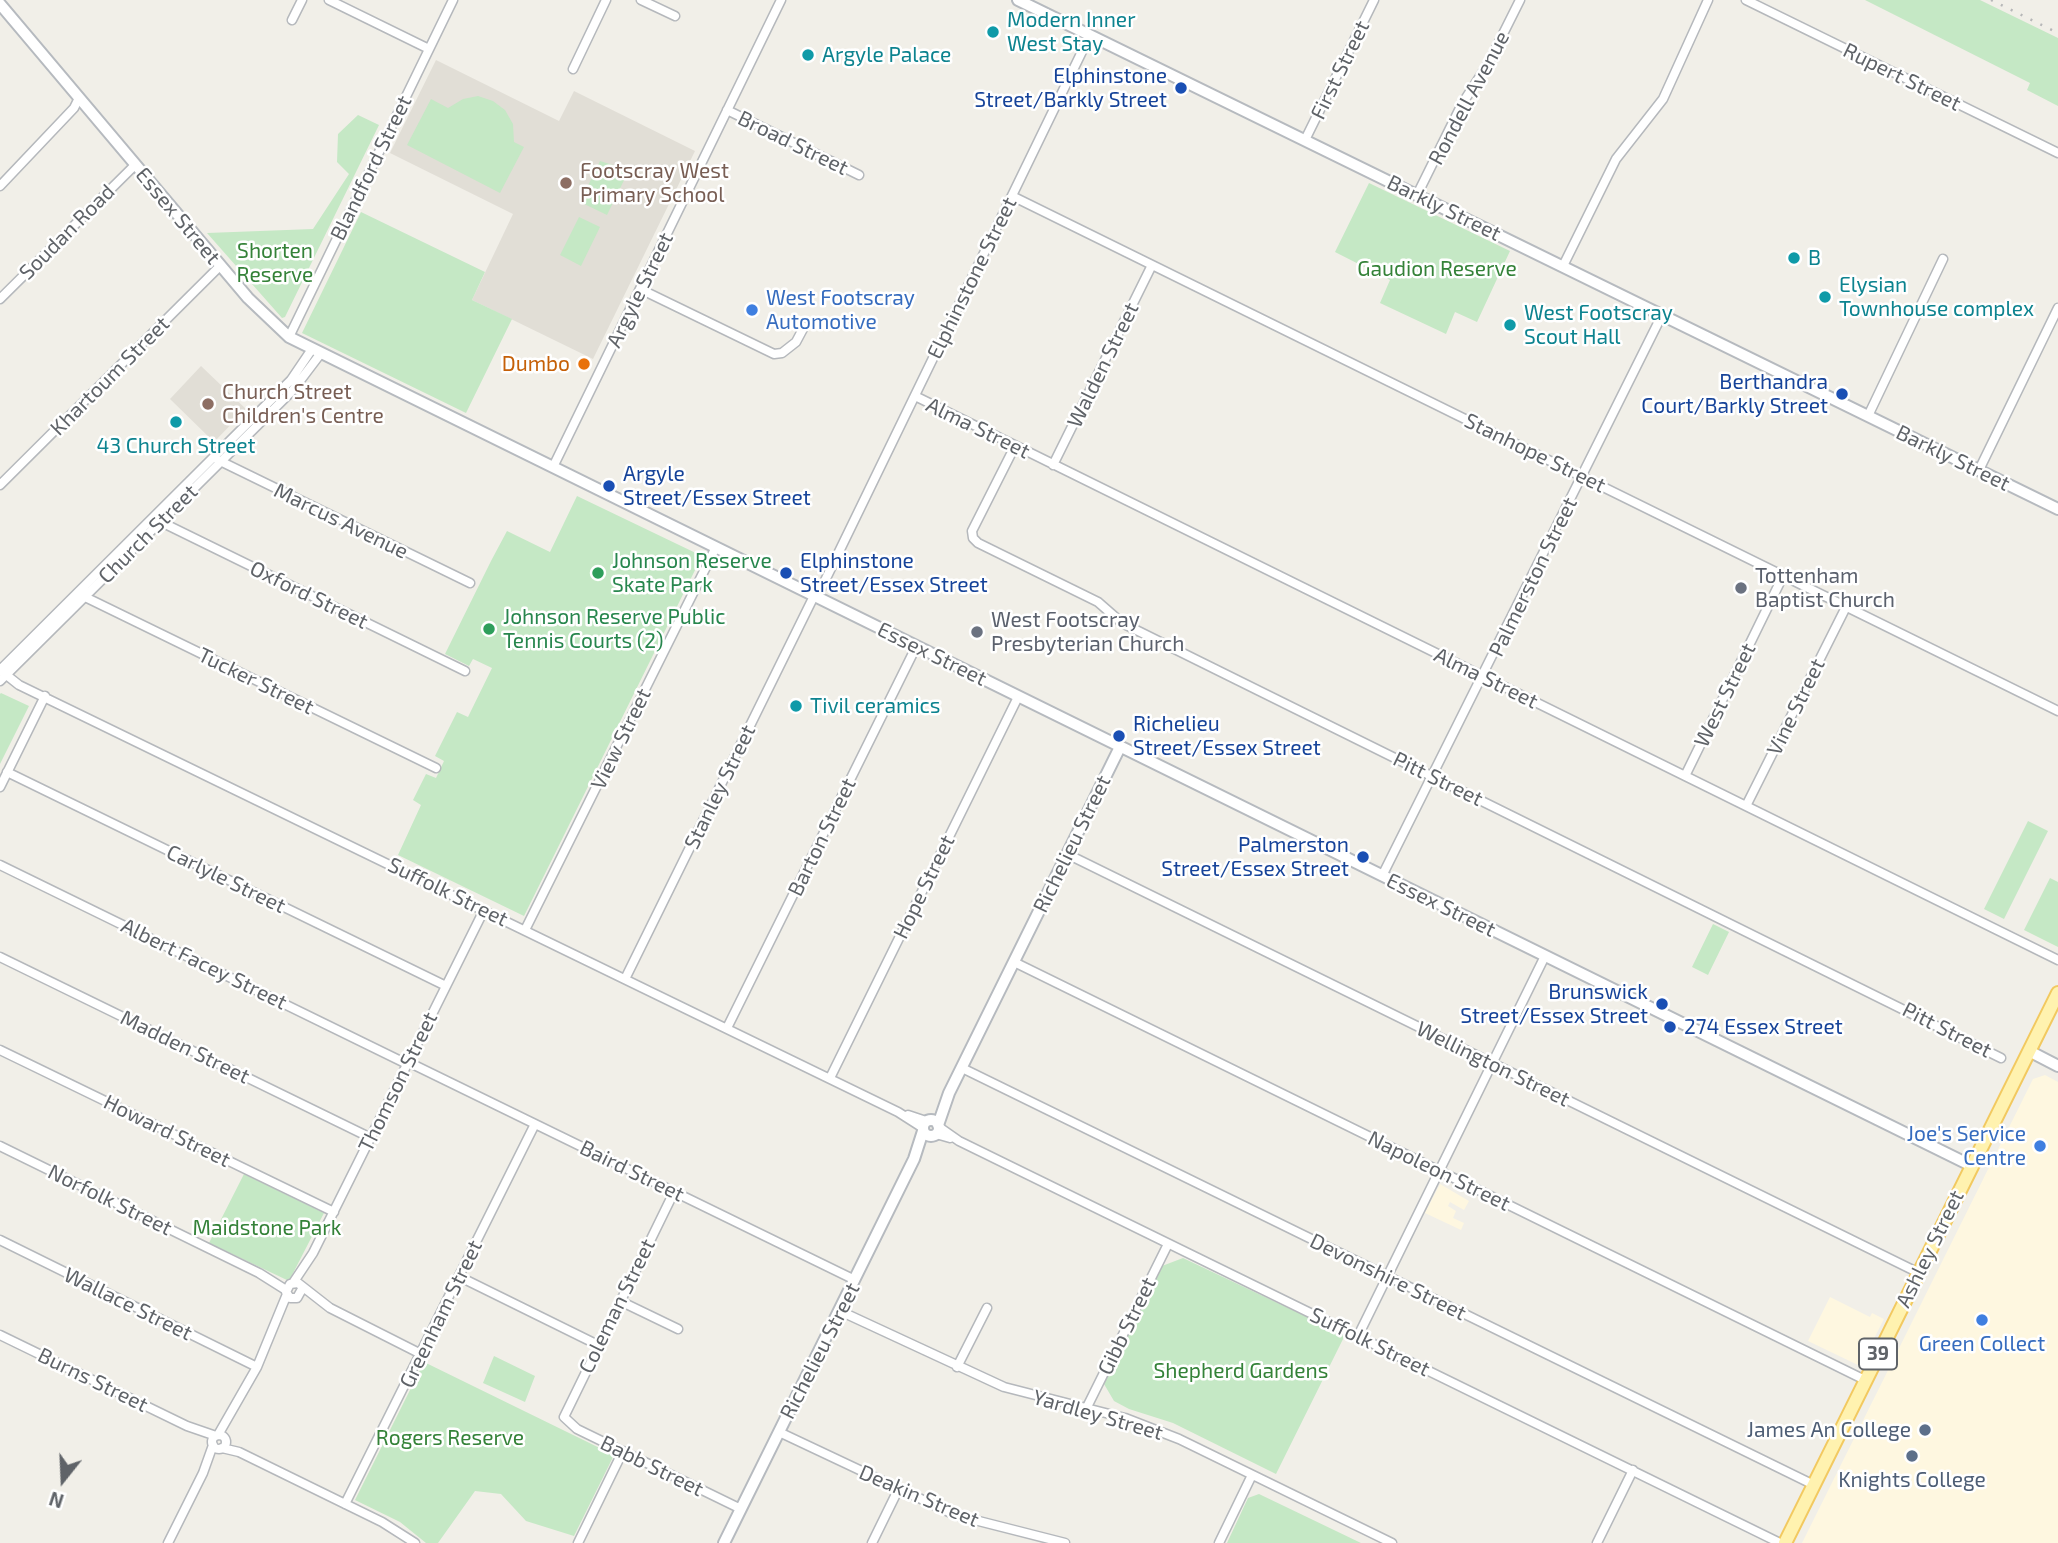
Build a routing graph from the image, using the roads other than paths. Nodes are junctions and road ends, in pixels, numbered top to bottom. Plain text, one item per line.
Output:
1 (302, 0) edge
2 (329, 0) edge
3 (453, 0) edge
4 (606, 0) edge
5 (641, 0) edge
6 (781, 0) edge
7 (1018, 0) edge
8 (1374, 0) edge
9 (1521, 0) edge
10 (1708, 0) edge
11 (1713, 0) edge
12 (1746, 0) edge
13 (0, 4) edge
14 (1704, 12) junction
15 (675, 16) dead end
16 (292, 20) dead end
17 (1090, 35) junction
18 (429, 50) junction
19 (573, 69) dead end
20 (79, 98) junction
21 (727, 110) junction
22 (1305, 140) junction
23 (2058, 153) edge
24 (135, 165) junction
25 (859, 175) dead end
26 (0, 186) edge
27 (1417, 195) junction
28 (1012, 196) junction
29 (1943, 259) dead end
30 (1152, 265) junction
31 (220, 266) junction
32 (1563, 266) junction
33 (640, 289) junction
34 (0, 299) edge
35 (2058, 308) edge
36 (1662, 315) junction
37 (804, 327) dead end
38 (289, 337) junction
39 (316, 351) junction
40 (915, 397) junction
41 (1868, 416) junction
42 (1015, 446) junction
43 (217, 459) junction
44 (1054, 465) junction
45 (553, 467) junction
46 (1979, 470) junction
47 (1583, 476) junction
48 (0, 485) edge
49 (2058, 509) edge
50 (156, 520) junction
51 (716, 547) junction
52 (1783, 576) junction
53 (470, 583) dead end
54 (81, 595) junction
55 (816, 597) junction
56 (1846, 607) junction
57 (916, 647) junction
58 (465, 671) dead end
59 (1, 674) edge
60 (1483, 676) junction
61 (45, 696) junction
62 (1018, 696) junction
63 (2058, 711) edge
64 (1120, 747) junction
65 (436, 768) dead end
66 (8, 772) junction
67 (1432, 775) junction
68 (1685, 776) junction
69 (0, 787) edge
70 (1746, 806) junction
71 (1067, 854) junction
72 (0, 865) edge
73 (1382, 876) junction
74 (484, 910) junction
75 (525, 930) junction
76 (1545, 956) junction
77 (0, 957) edge
78 (2058, 960) edge
79 (1014, 962) junction
80 (625, 979) junction
81 (446, 986) junction
82 (2058, 993) edge
83 (727, 1028) junction
84 (0, 1050) edge
85 (2029, 1051) junction
86 (2001, 1058) dead end
87 (408, 1063) junction
88 (1492, 1063) junction
89 (2058, 1066) edge
90 (962, 1068) junction
91 (830, 1079) junction
92 (535, 1124) junction
93 (931, 1128) junction
94 (371, 1138) junction
95 (0, 1146) edge
96 (1972, 1166) junction
97 (1439, 1171) junction
98 (674, 1192) junction
99 (334, 1212) junction
100 (0, 1241) edge
101 (1168, 1244) junction
102 (1919, 1273) junction
103 (1386, 1276) junction
104 (460, 1277) junction
105 (855, 1280) junction
106 (294, 1290) junction
107 (620, 1301) junction
108 (987, 1308) dead end
109 (840, 1311) junction
110 (678, 1329) dead end
111 (0, 1335) edge
112 (1358, 1336) junction
113 (598, 1345) junction
114 (421, 1354) junction
115 (257, 1367) junction
116 (957, 1367) junction
117 (1865, 1380) junction
118 (1087, 1408) junction
119 (566, 1421) joint
120 (779, 1432) junction
121 (219, 1442) junction
122 (623, 1451) junction
123 (1633, 1470) junction
124 (1252, 1475) junction
125 (1814, 1485) junction
126 (898, 1490) junction
127 (345, 1504) junction
128 (741, 1509) junction
129 (168, 1543) edge
130 (415, 1543) edge
131 (578, 1543) edge
132 (724, 1543) edge
133 (872, 1543) edge
134 (1065, 1543) edge
135 (1219, 1543) edge
136 (1392, 1543) edge
137 (1597, 1543) edge
138 (1783, 1543) edge

1 - 16 street
2 - 18 street
3 - 18 street, Blandford Street
4 - 19 street
5 - 15 street
6 - 21 street, Argyle Street
7 - 17 street, Barkly Street
8 - 22 street, First Street
9 - 27 street, Rondell Avenue
10 - 14 street
11 - 14 street
12 - 23 street, Rupert Street
13 - 20 street, Essex Street
14 - 32 street
17 - 22 street, Barkly Street
17 - 28 street, Elphinstone Street
18 - 38 street, Blandford Street
20 - 24 street, Essex Street
20 - 26 street
21 - 25 street, Broad Street
21 - 33 street, Argyle Street
22 - 27 street, Barkly Street
24 - 31 street, Essex Street
24 - 34 street, Soudan Road
27 - 32 street, Barkly Street
28 - 30 street, Stanhope Street
28 - 40 street, Elphinstone Street
29 - 41 street
30 - 44 street, Walden Street
30 - 47 street, Stanhope Street
31 - 38 street, Essex Street
31 - 48 street, Khartoum Street
32 - 36 street, Barkly Street
33 - 37 street
33 - 45 street, Argyle Street
35 - 46 street
36 - 41 street, Barkly Street
36 - 47 street, Palmerston Street
38 - 39 street, Essex Street
39 - 43 street, Church Street
39 - 45 street, Essex Street
40 - 42 street, Alma Street
40 - 55 street, Elphinstone Street
41 - 46 street, Barkly Street
42 - 44 street, Alma Street
42 - 67 street, Pitt Street
43 - 50 street, Church Street
43 - 53 street, Marcus Avenue
44 - 60 street, Alma Street
45 - 51 street, Essex Street
46 - 49 street, Barkly Street
47 - 52 street, Stanhope Street
47 - 60 street, Palmerston Street
50 - 54 street, Church Street
50 - 58 street, Oxford Street
51 - 55 street, Essex Street
51 - 75 street, View Street
52 - 56 street, Stanhope Street
52 - 68 street, West Street
54 - 59 street, Church Street
54 - 65 street, Tucker Street
55 - 57 street, Essex Street
55 - 80 street, Stanley Street
56 - 63 street, Stanhope Street
56 - 70 street, Vine Street
57 - 62 street, Essex Street
57 - 83 street, Barton Street
59 - 61 street, Suffolk Street
60 - 67 street, Palmerston Street
60 - 68 street, Alma Street
61 - 66 street
61 - 74 street, Suffolk Street
62 - 64 street, Essex Street
62 - 91 street, Hope Street
64 - 71 street, Richelieu Street
64 - 73 street, Essex Street
66 - 69 street
66 - 81 street, Carlyle Street
67 - 73 street, Palmerston Street
67 - 86 street, Pitt Street
68 - 70 street, Alma Street
70 - 78 street, Alma Street
71 - 79 street, Richelieu Street
71 - 88 street, Wellington Street
72 - 87 street, Albert Facey Street
73 - 76 street, Essex Street
74 - 75 street, Suffolk Street
74 - 81 street, Thomson Street
75 - 80 street, Suffolk Street
76 - 88 street
76 - 96 street, Essex Street
77 - 94 street, Madden Street
79 - 90 street, Richelieu Street
79 - 97 street, Napoleon Street
80 - 83 street, Suffolk Street
81 - 87 street, Thomson Street
82 - 85 main road, Ashley Street / 39
83 - 91 street, Suffolk Street
84 - 99 street, Howard Street
85 - 89 street
85 - 96 main road, Ashley Street / 39
87 - 92 street, Baird Street
87 - 94 street, Thomson Street
88 - 97 street
88 - 102 street, Wellington Street
90 - 93 street, Richelieu Street
90 - 103 street, Devonshire Street
91 - 93 street, Suffolk Street
92 - 98 street, Baird Street
92 - 104 street, Greenham Street
93 - 101 street, Suffolk Street
93 - 105 street, Richelieu Street
94 - 99 street, Thomson Street
95 - 106 street, Norfolk Street
96 - 102 main road, Ashley Street / 39
97 - 103 street
97 - 117 street, Napoleon Street
98 - 105 street, Baird Street
98 - 107 street, Coleman Street
99 - 106 street, Thomson Street
100 - 115 street, Wallace Street
101 - 112 street, Suffolk Street
101 - 118 street, Gibb Street
102 - 117 main road, Ashley Street / 39
103 - 112 street
103 - 125 street, Devonshire Street
104 - 113 street
104 - 114 street, Greenham Street
105 - 109 street, Richelieu Street
106 - 114 street, Norfolk Street
106 - 115 street, Thomson Street
107 - 110 street
107 - 113 street, Coleman Street
108 - 116 street
109 - 116 street, Yardley Street
109 - 120 street, Richelieu Street
111 - 121 street, Burns Street
112 - 123 street, Suffolk Street
113 - 119 street, Coleman Street
114 - 127 street, Greenham Street
115 - 121 street, Thomson Street
116 - 118 street, Yardley Street
117 - 125 main road, Ashley Street / 39
118 - 124 street, Yardley Street
119 - 122 street, Babb Street
120 - 126 street, Deakin Street
120 - 128 street, Richelieu Street
121 - 127 street, Burns Street
121 - 129 street, Thomson Street
122 - 128 street, Babb Street
122 - 131 street
123 - 137 street
123 - 138 street, Suffolk Street
124 - 135 street
124 - 136 street, Yardley Street
125 - 138 main road, Ashley Street / 39
126 - 133 street
126 - 134 street, Deakin Street
127 - 130 street, Burns Street
128 - 132 street, Richelieu Street

